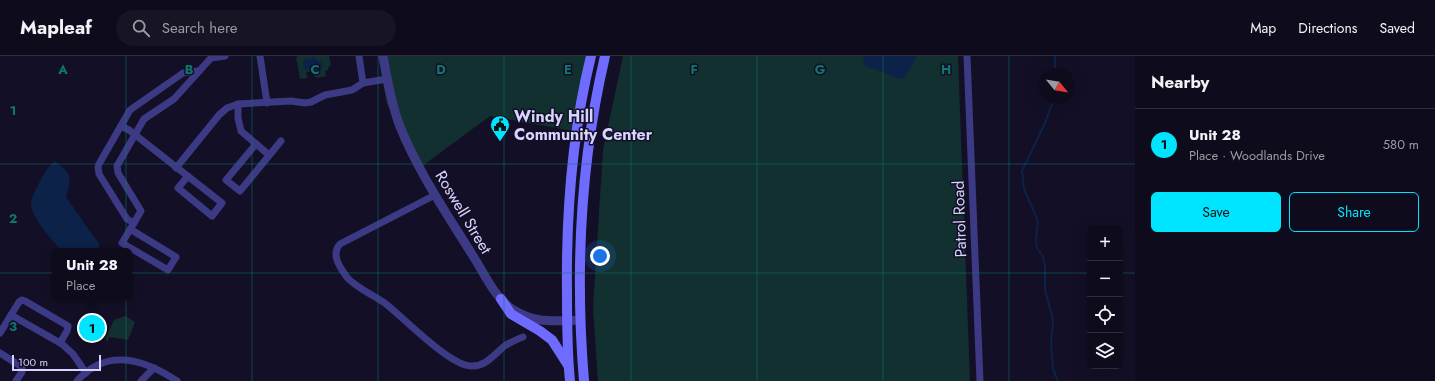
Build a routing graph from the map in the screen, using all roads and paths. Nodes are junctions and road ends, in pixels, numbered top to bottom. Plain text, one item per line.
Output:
1 (225, 56) edge
2 (260, 56) edge
3 (359, 56) edge
4 (383, 56) edge
5 (591, 56) edge
6 (605, 56) edge
7 (967, 56) edge
8 (200, 71) junction
9 (387, 79) junction
10 (363, 83) junction
11 (267, 103) junction
12 (238, 104) junction
13 (121, 126) junction
14 (135, 135) junction
15 (281, 141) dead end
16 (256, 144) junction
17 (269, 155) junction
18 (176, 168) junction
19 (188, 176) junction
20 (435, 195) junction
21 (132, 226) junction
22 (131, 248) edge
23 (132, 249) edge
24 (501, 299) junction
25 (11, 315) junction
26 (567, 320) junction
27 (579, 320) junction
28 (0, 334) edge
29 (523, 337) dead end
30 (60, 343) junction
31 (0, 353) edge
32 (569, 366) junction
33 (154, 368) junction
34 (86, 372) junction
35 (16, 381) edge
36 (77, 381) edge
37 (141, 381) edge
38 (177, 381) edge
39 (570, 381) edge
40 (584, 381) edge
41 (980, 381) edge

1 - 8 street
2 - 11 street
3 - 10 street
4 - 9 street, Roswell Street
5 - 26 main road
6 - 27 main road
7 - 41 street, Patrol Road
8 - 13 street
8 - 14 street
9 - 10 street
9 - 20 street, Roswell Street
10 - 11 street
11 - 12 street
12 - 16 street
12 - 18 street
13 - 14 street
13 - 21 street
14 - 18 street
14 - 21 street
15 - 17 street
16 - 17 street
16 - 17 street
18 - 19 street
19 - 19 street
20 - 24 street, Roswell Street
20 - 29 street
21 - 22 street
21 - 23 street
24 - 26 street, Roswell Street
24 - 32 main road
25 - 28 street
25 - 30 street
25 - 30 street
26 - 27 street, Roswell Street
26 - 32 main road
27 - 40 main road
30 - 34 street
31 - 35 street
32 - 39 main road
33 - 34 street
33 - 37 street
33 - 38 street
34 - 36 street

